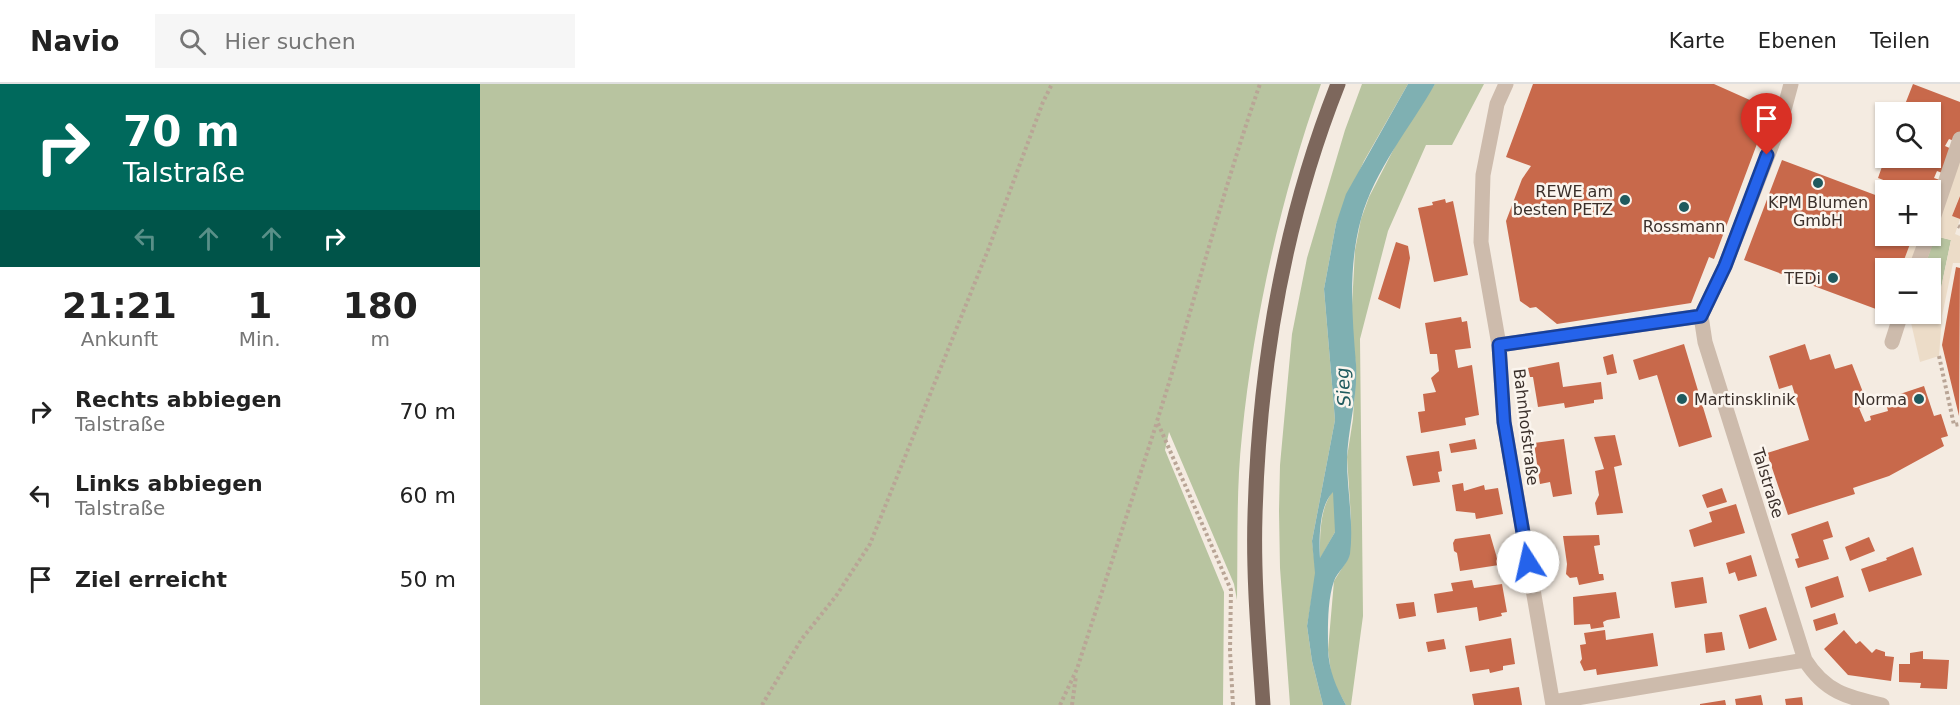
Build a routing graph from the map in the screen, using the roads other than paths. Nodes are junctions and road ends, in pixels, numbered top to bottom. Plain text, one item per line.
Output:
1 (1338, 84) edge
2 (1506, 84) edge
3 (1791, 84) edge
4 (1960, 139) edge
5 (1941, 195) edge
6 (1701, 316) junction
7 (1898, 324) edge
8 (1892, 342) dead end
9 (1499, 345) junction
10 (1805, 660) junction
11 (1553, 703) edge
12 (1263, 705) edge
13 (1882, 705) edge

1 - 12 main road
2 - 9 street, Bahnhofstraße
3 - 6 street
4 - 5 street
6 - 9 street
6 - 10 street, Talstraße
7 - 8 street
9 - 11 street, Bahnhofstraße
10 - 11 street
10 - 13 street, Talstraße

